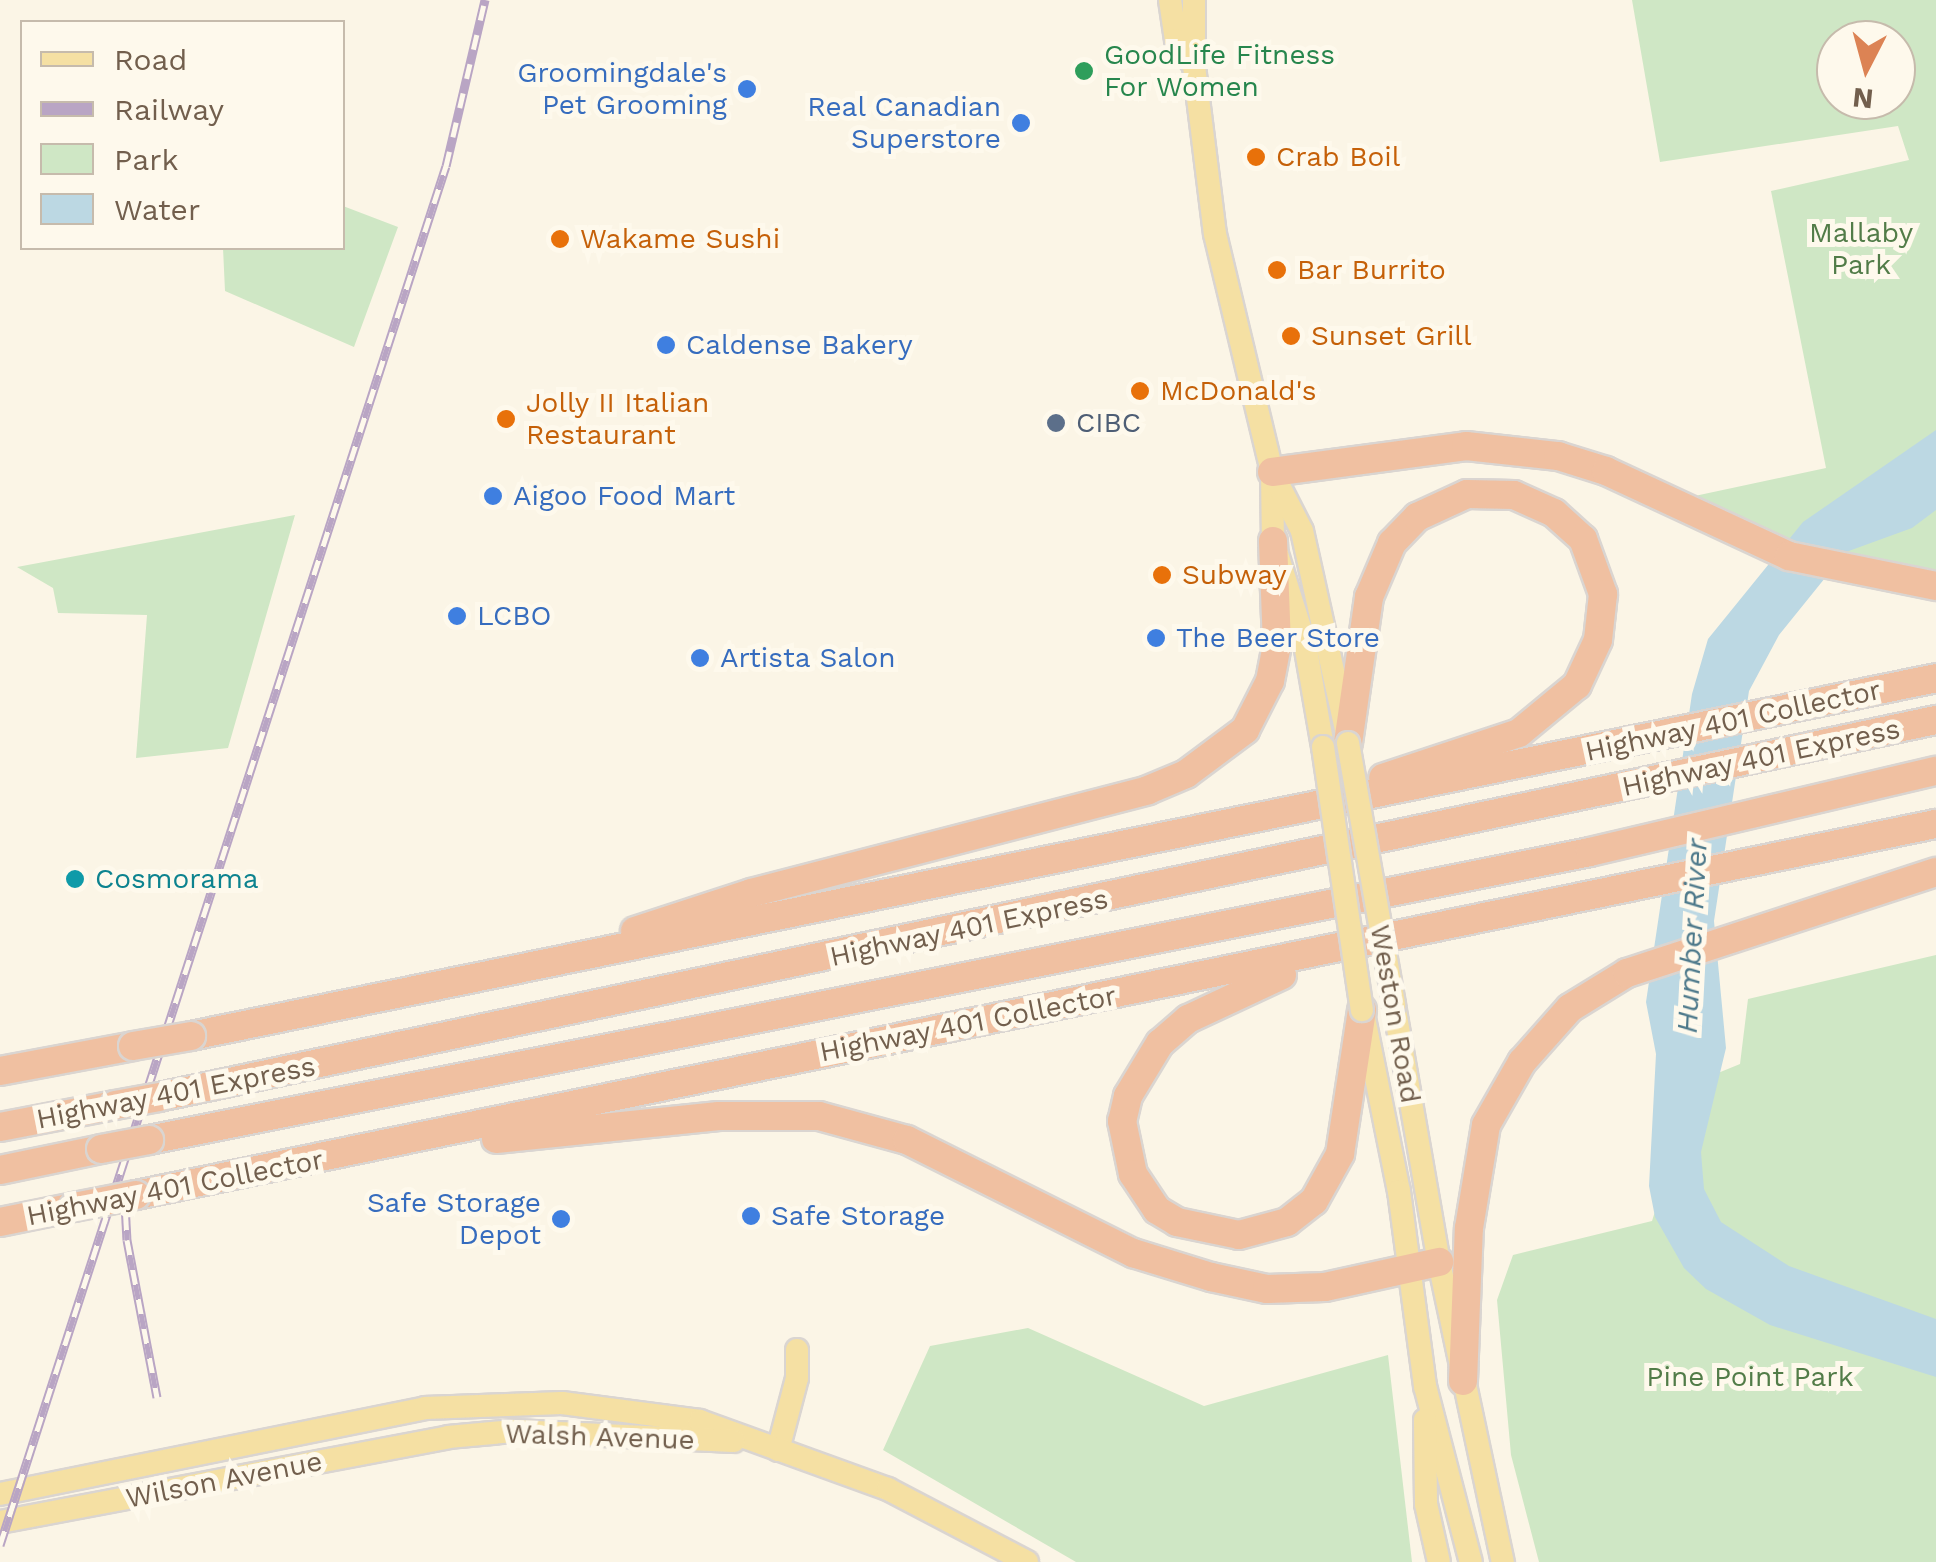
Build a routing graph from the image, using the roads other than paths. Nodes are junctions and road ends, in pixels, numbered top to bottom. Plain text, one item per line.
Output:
1 (1170, 0) edge
2 (1194, 0) edge
3 (1194, 66) junction
4 (1272, 472) junction
5 (1273, 541) junction
6 (1929, 586) edge
7 (1936, 678) edge
8 (1936, 720) edge
9 (1336, 745) junction
10 (1936, 771) edge
11 (1314, 805) junction
12 (1936, 824) edge
13 (1936, 872) edge
14 (1396, 938) junction
15 (506, 973) junction
16 (1362, 1010) junction
17 (0, 1071) edge
18 (0, 1127) edge
19 (330, 1157) junction
20 (0, 1170) edge
21 (0, 1222) edge
22 (1439, 1262) junction
23 (1408, 1270) junction
24 (796, 1350) dead end
25 (1463, 1381) junction
26 (1425, 1386) junction
27 (425, 1408) joint
28 (448, 1437) joint
29 (752, 1442) junction
30 (778, 1450) junction
31 (0, 1494) edge
32 (0, 1522) edge
33 (1027, 1562) edge
34 (1439, 1562) edge
35 (1471, 1562) edge
36 (1504, 1562) edge

1 - 3 main road, Weston Road
2 - 3 main road, Weston Road
3 - 4 main road, Weston Road
4 - 5 main road, Weston Road
4 - 6 highway
4 - 9 main road, Weston Road
5 - 9 main road, Weston Road
5 - 15 highway
7 - 11 highway, Highway 401 Collector
8 - 18 highway, Highway 401 Express, bridge
9 - 11 highway
9 - 16 main road, Weston Road, bridge
9 - 22 main road, Weston Road, bridge
10 - 20 highway, Highway 401 Express, bridge
11 - 15 highway, Highway 401 Collector
12 - 14 highway, Highway 401 Collector
13 - 25 highway
14 - 16 highway
14 - 19 highway, Highway 401 Collector
15 - 17 highway, Highway 401 Collector, bridge
16 - 23 main road, Weston Road
19 - 21 highway, Highway 401 Collector, bridge
19 - 23 highway
22 - 23 highway
22 - 25 main road, Weston Road
23 - 26 main road, Weston Road
24 - 30 main road
25 - 36 main road, Weston Road
26 - 34 main road
26 - 35 main road, Weston Road
27 - 29 main road, Walsh Avenue
27 - 31 main road, Wilson Avenue
28 - 29 main road, Walsh Avenue
28 - 32 main road, Wilson Avenue
29 - 30 main road, Walsh Avenue
30 - 33 main road, Walsh Avenue

